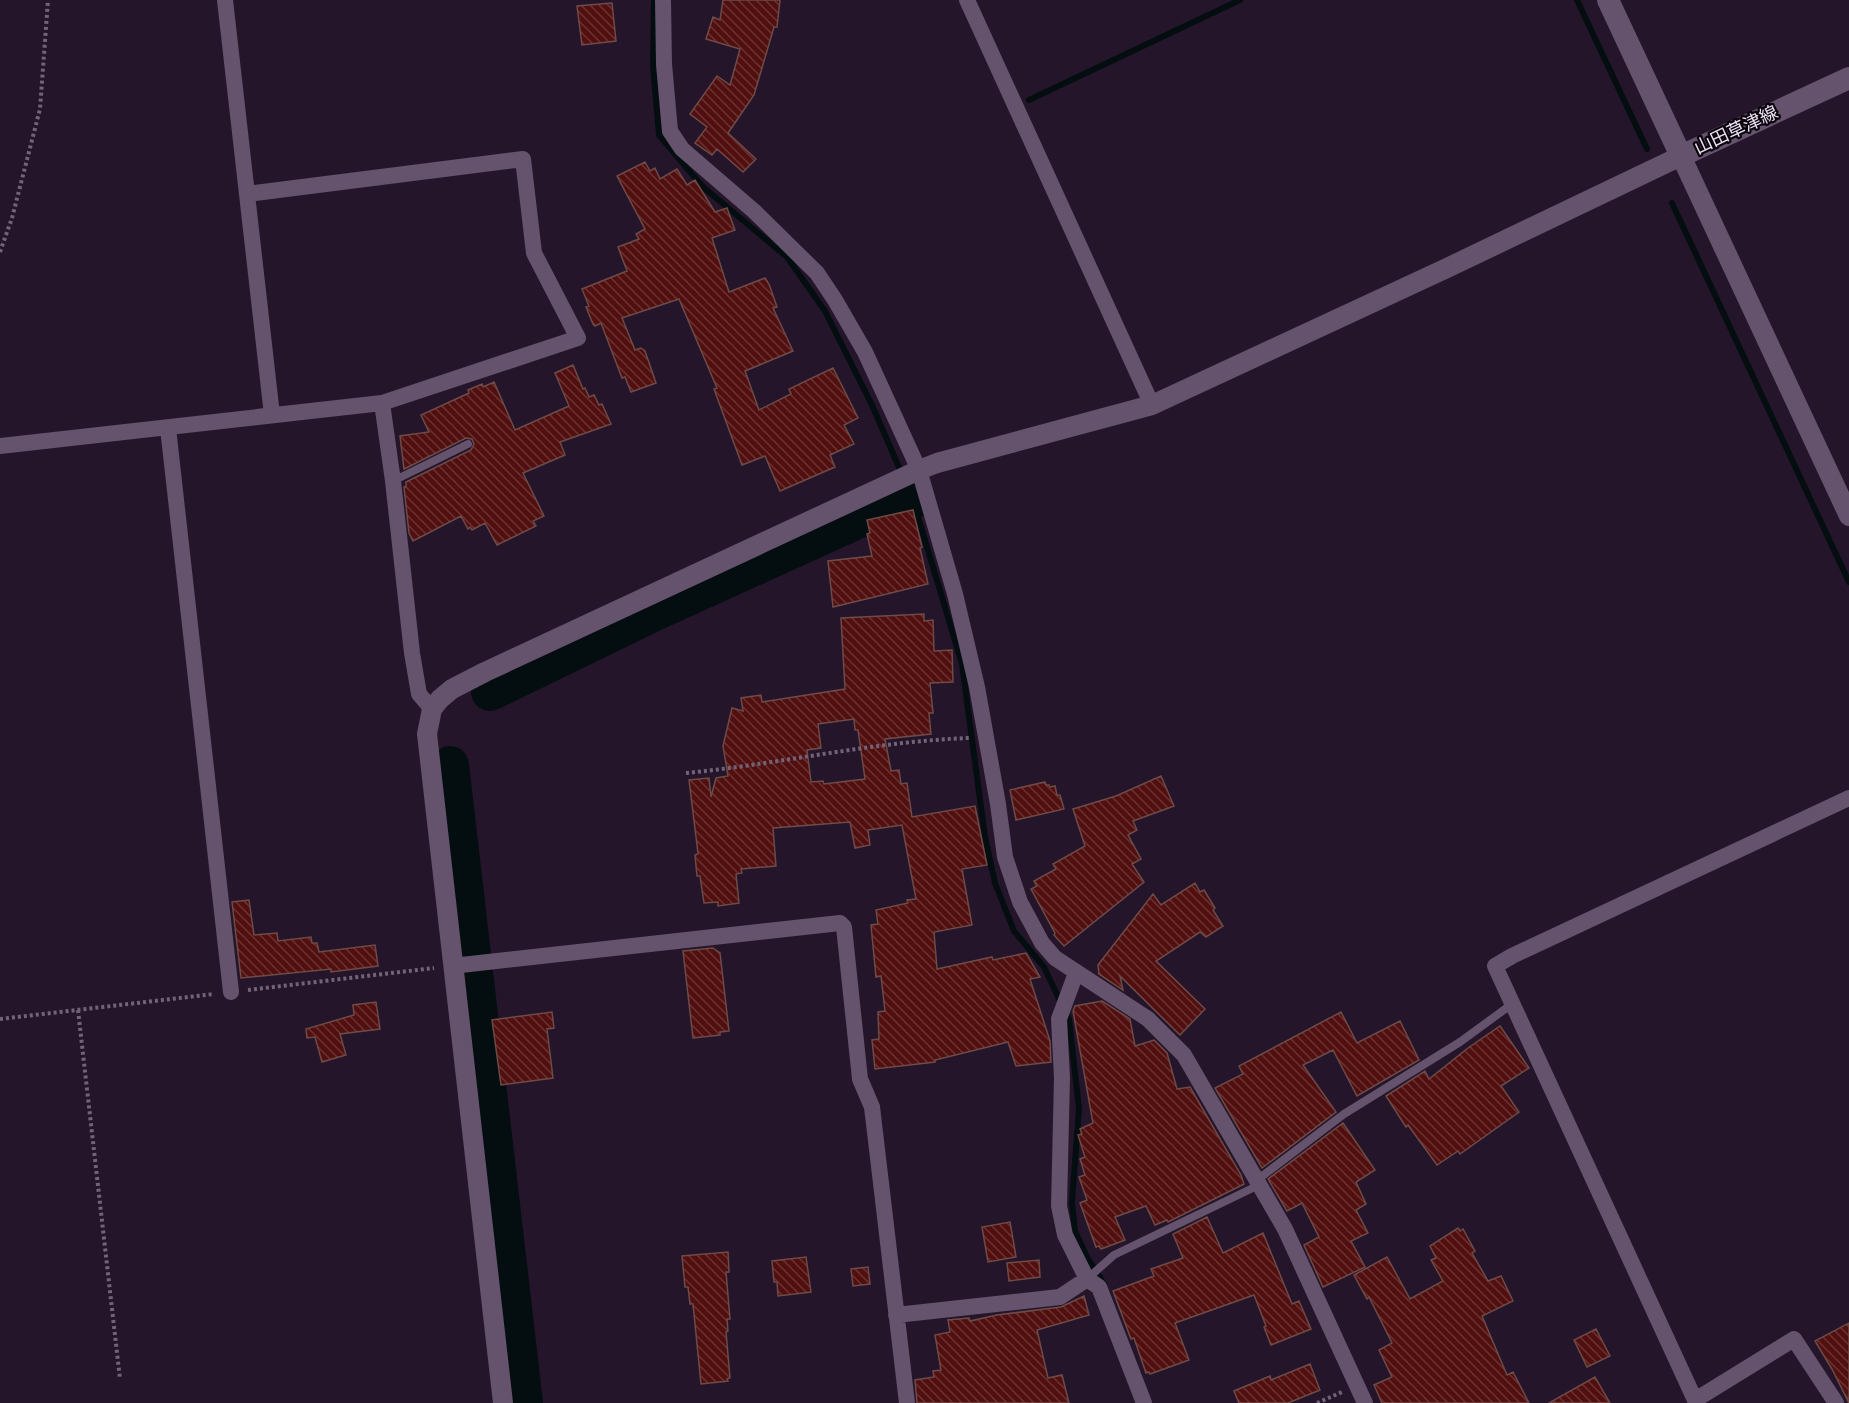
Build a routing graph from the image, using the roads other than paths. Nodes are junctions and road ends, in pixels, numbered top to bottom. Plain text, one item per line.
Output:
1 (225, 0) edge
2 (663, 0) edge
3 (967, 0) edge
4 (1608, 0) edge
5 (1849, 78) edge
6 (1681, 156) junction
7 (247, 194) junction
8 (382, 403) junction
9 (1152, 405) junction
10 (272, 415) junction
11 (168, 428) junction
12 (468, 444) dead end
13 (0, 446) edge
14 (919, 470) junction
15 (393, 481) junction
16 (1849, 516) edge
17 (432, 709) junction
18 (1849, 798) edge
19 (452, 966) junction
20 (1076, 973) junction
21 (231, 992) dead end
22 (1512, 1004) junction
23 (1258, 1183) junction
24 (1087, 1279) junction
25 (896, 1315) junction
26 (1693, 1402) edge
27 (503, 1403) edge
28 (907, 1403) edge
29 (1144, 1403) edge
30 (1365, 1403) edge
31 (1836, 1403) edge

1 - 7 street
2 - 14 street
3 - 9 street
4 - 6 main road, 山田草津線
5 - 6 main road, 山田草津線
6 - 9 street
6 - 16 street
7 - 8 street
7 - 10 street
8 - 10 street
8 - 15 street
9 - 14 street
10 - 11 street
11 - 13 street
11 - 21 street
12 - 15 lane
14 - 17 street
14 - 20 street
15 - 17 street
17 - 19 street
18 - 22 street
19 - 25 street
19 - 27 street
20 - 23 street
20 - 24 street
22 - 23 lane
22 - 26 street
23 - 24 lane
23 - 30 street
24 - 25 street
24 - 29 street
25 - 28 street
26 - 31 street

